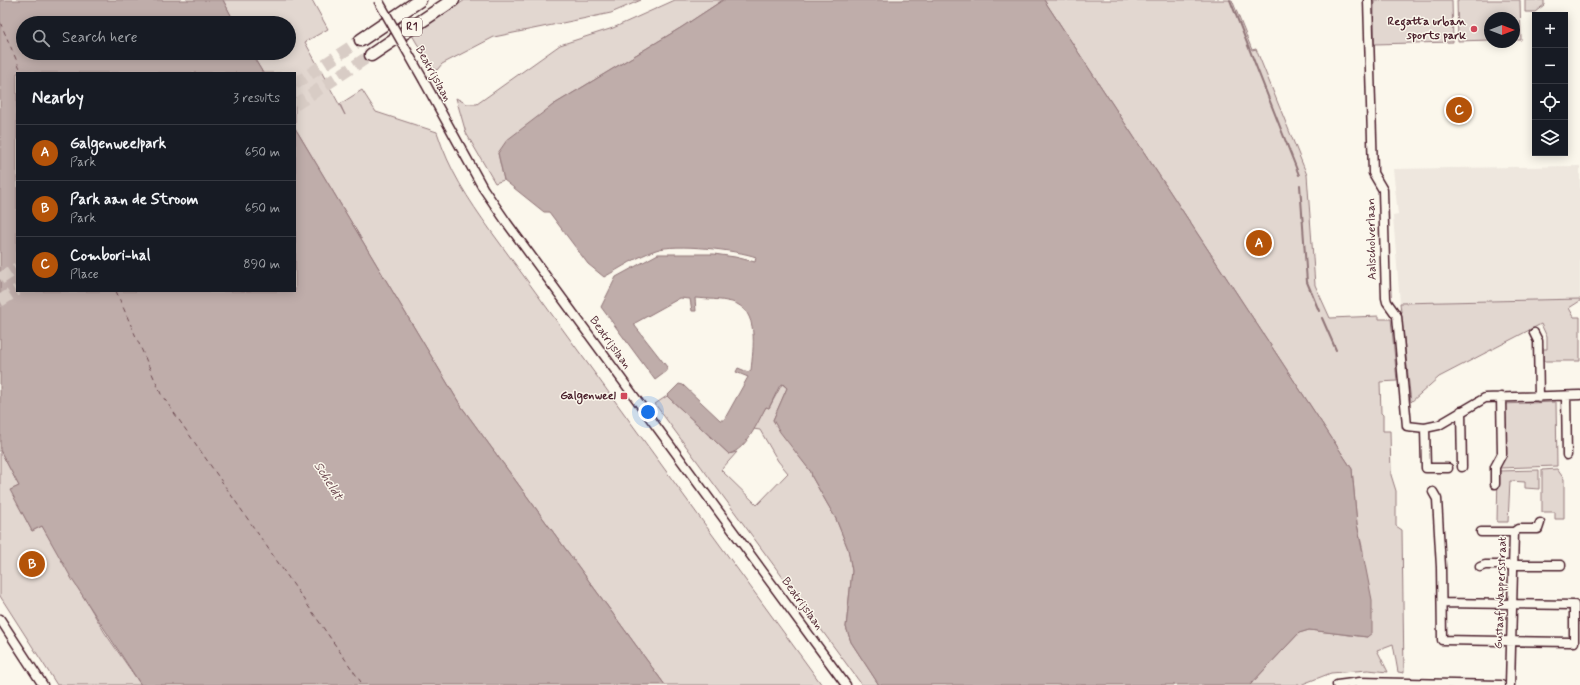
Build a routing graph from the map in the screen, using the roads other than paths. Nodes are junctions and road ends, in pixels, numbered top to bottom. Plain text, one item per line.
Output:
1 (378, 0) edge
2 (420, 0) edge
3 (453, 0) edge
4 (1368, 0) edge
5 (361, 40) tunnel mouth
6 (370, 55) tunnel mouth
7 (1534, 333) dead end
8 (1580, 395) edge
9 (1566, 396) junction
10 (1501, 397) junction
11 (1539, 397) junction
12 (1461, 411) junction
13 (1425, 428) junction
14 (1567, 455) dead end
15 (1462, 467) dead end
16 (1448, 468) dead end
17 (1495, 484) dead end
18 (1433, 492) dead end
19 (1540, 523) dead end
20 (1481, 532) dead end
21 (1514, 532) junction
22 (1561, 565) dead end
23 (1513, 566) junction
24 (1480, 567) dead end
25 (1442, 602) junction
26 (1512, 604) junction
27 (0, 619) edge
28 (1511, 640) junction
29 (1401, 684) edge
30 (43, 685) edge
31 (846, 685) edge
32 (1337, 685) edge
33 (1501, 685) edge
34 (1510, 685) edge

1 - 31 street, Beatrijslaan, bridge
2 - 5 highway, R1
3 - 6 highway, R1
4 - 13 street, Aalscholverlaan
7 - 11 street
8 - 9 street
9 - 11 street
9 - 14 street
10 - 11 street
10 - 12 street
10 - 17 street
12 - 13 street
12 - 15 street
13 - 16 street
18 - 25 street
19 - 21 street, Gustaaf Wappersstraat
20 - 21 street
21 - 23 street, Gustaaf Wappersstraat
22 - 23 street
23 - 24 street
23 - 26 street, Gustaaf Wappersstraat
25 - 26 street
25 - 28 street
26 - 28 street, Gustaaf Wappersstraat
26 - 28 street
27 - 30 street
28 - 34 street, Gustaaf Wappersstraat
29 - 32 street
29 - 33 street

